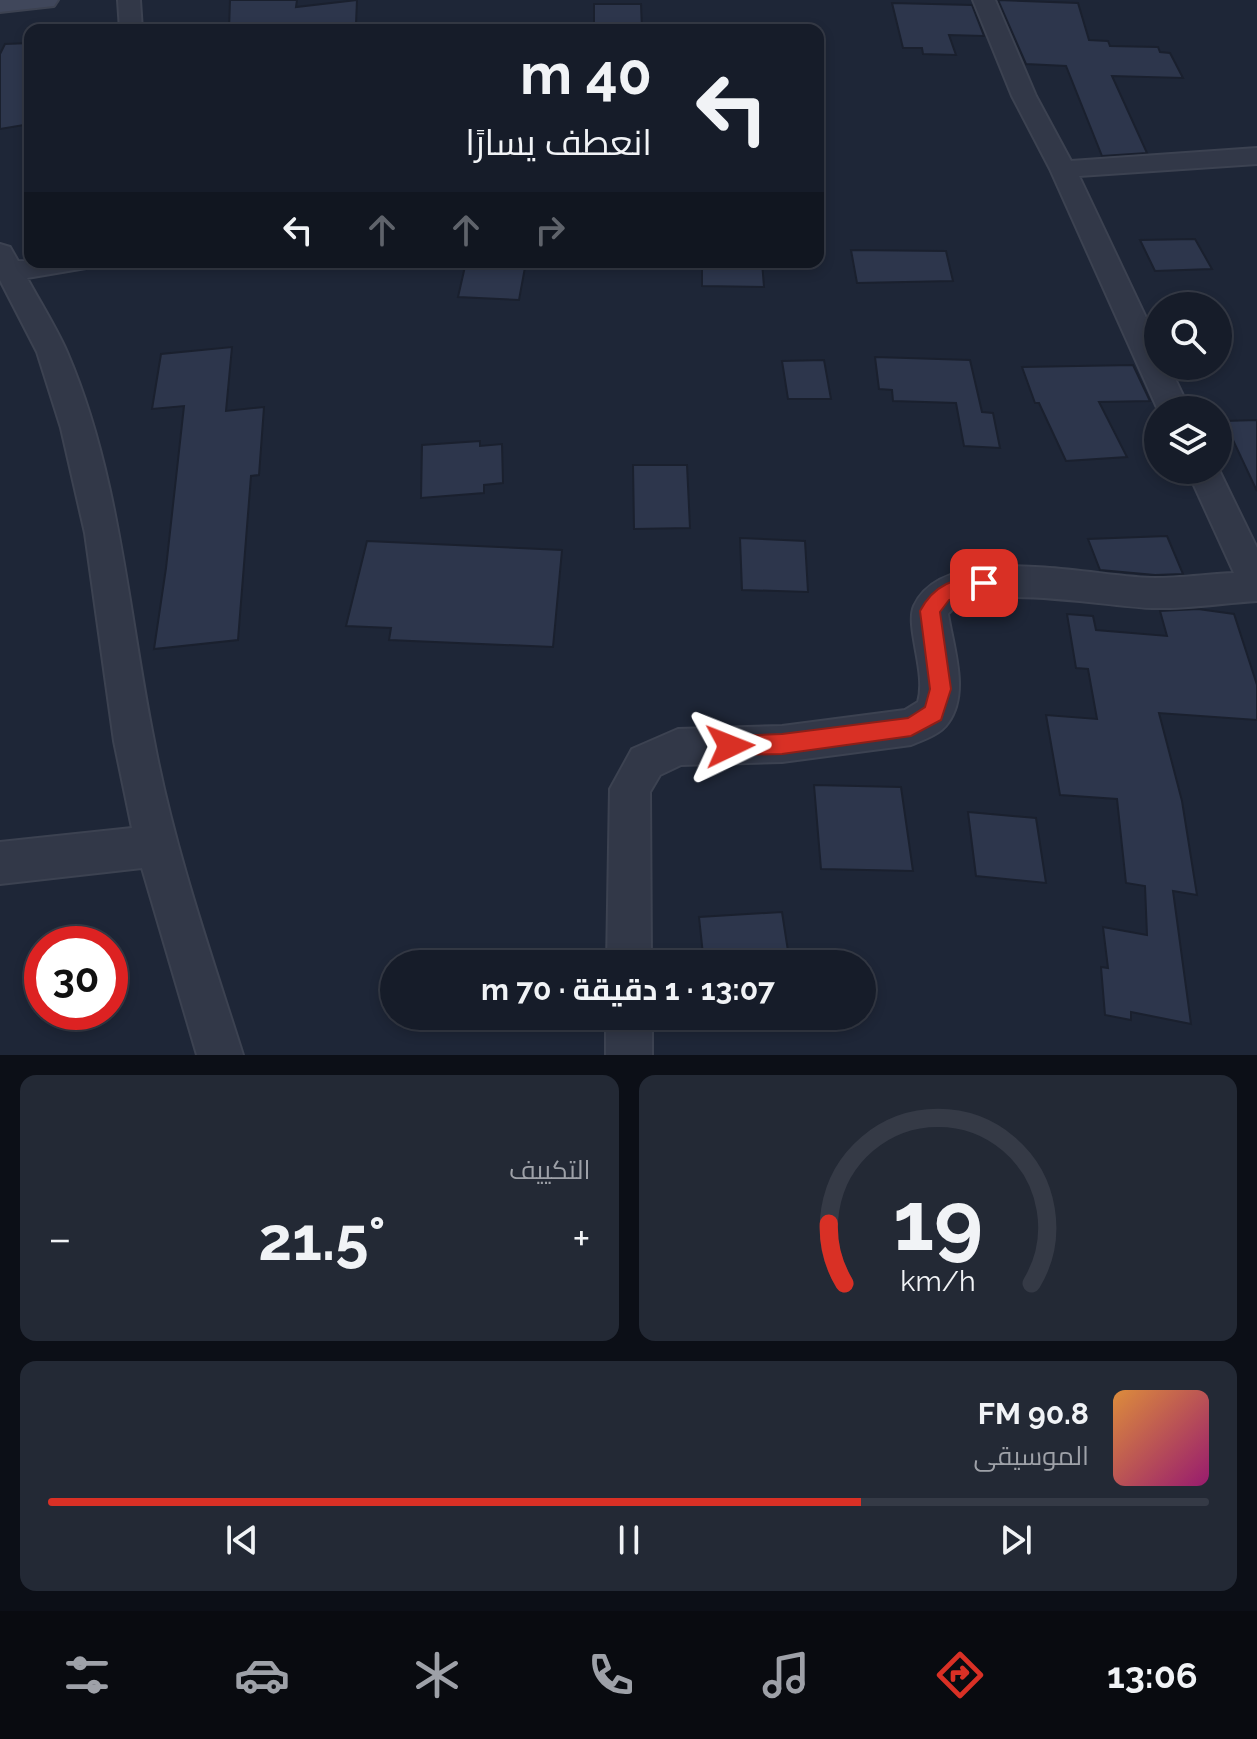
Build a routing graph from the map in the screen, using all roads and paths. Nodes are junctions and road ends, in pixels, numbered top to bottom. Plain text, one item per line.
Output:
1 (44, 0) edge
2 (129, 0) edge
3 (984, 0) edge
4 (0, 4) edge
5 (131, 24) edge
6 (1257, 156) edge
7 (1063, 169) junction
8 (3, 259) edge
9 (24, 260) edge
10 (1168, 396) edge
11 (1210, 484) edge
12 (1257, 585) edge
13 (156, 846) junction
14 (0, 863) edge
15 (629, 950) edge
16 (629, 1030) edge
17 (220, 1055) edge
18 (629, 1055) edge

1 - 4 street
2 - 5 street
3 - 7 street
6 - 7 street
7 - 10 street
8 - 9 street
8 - 13 street
11 - 12 street
12 - 15 street
13 - 14 street
13 - 17 street
16 - 18 street

